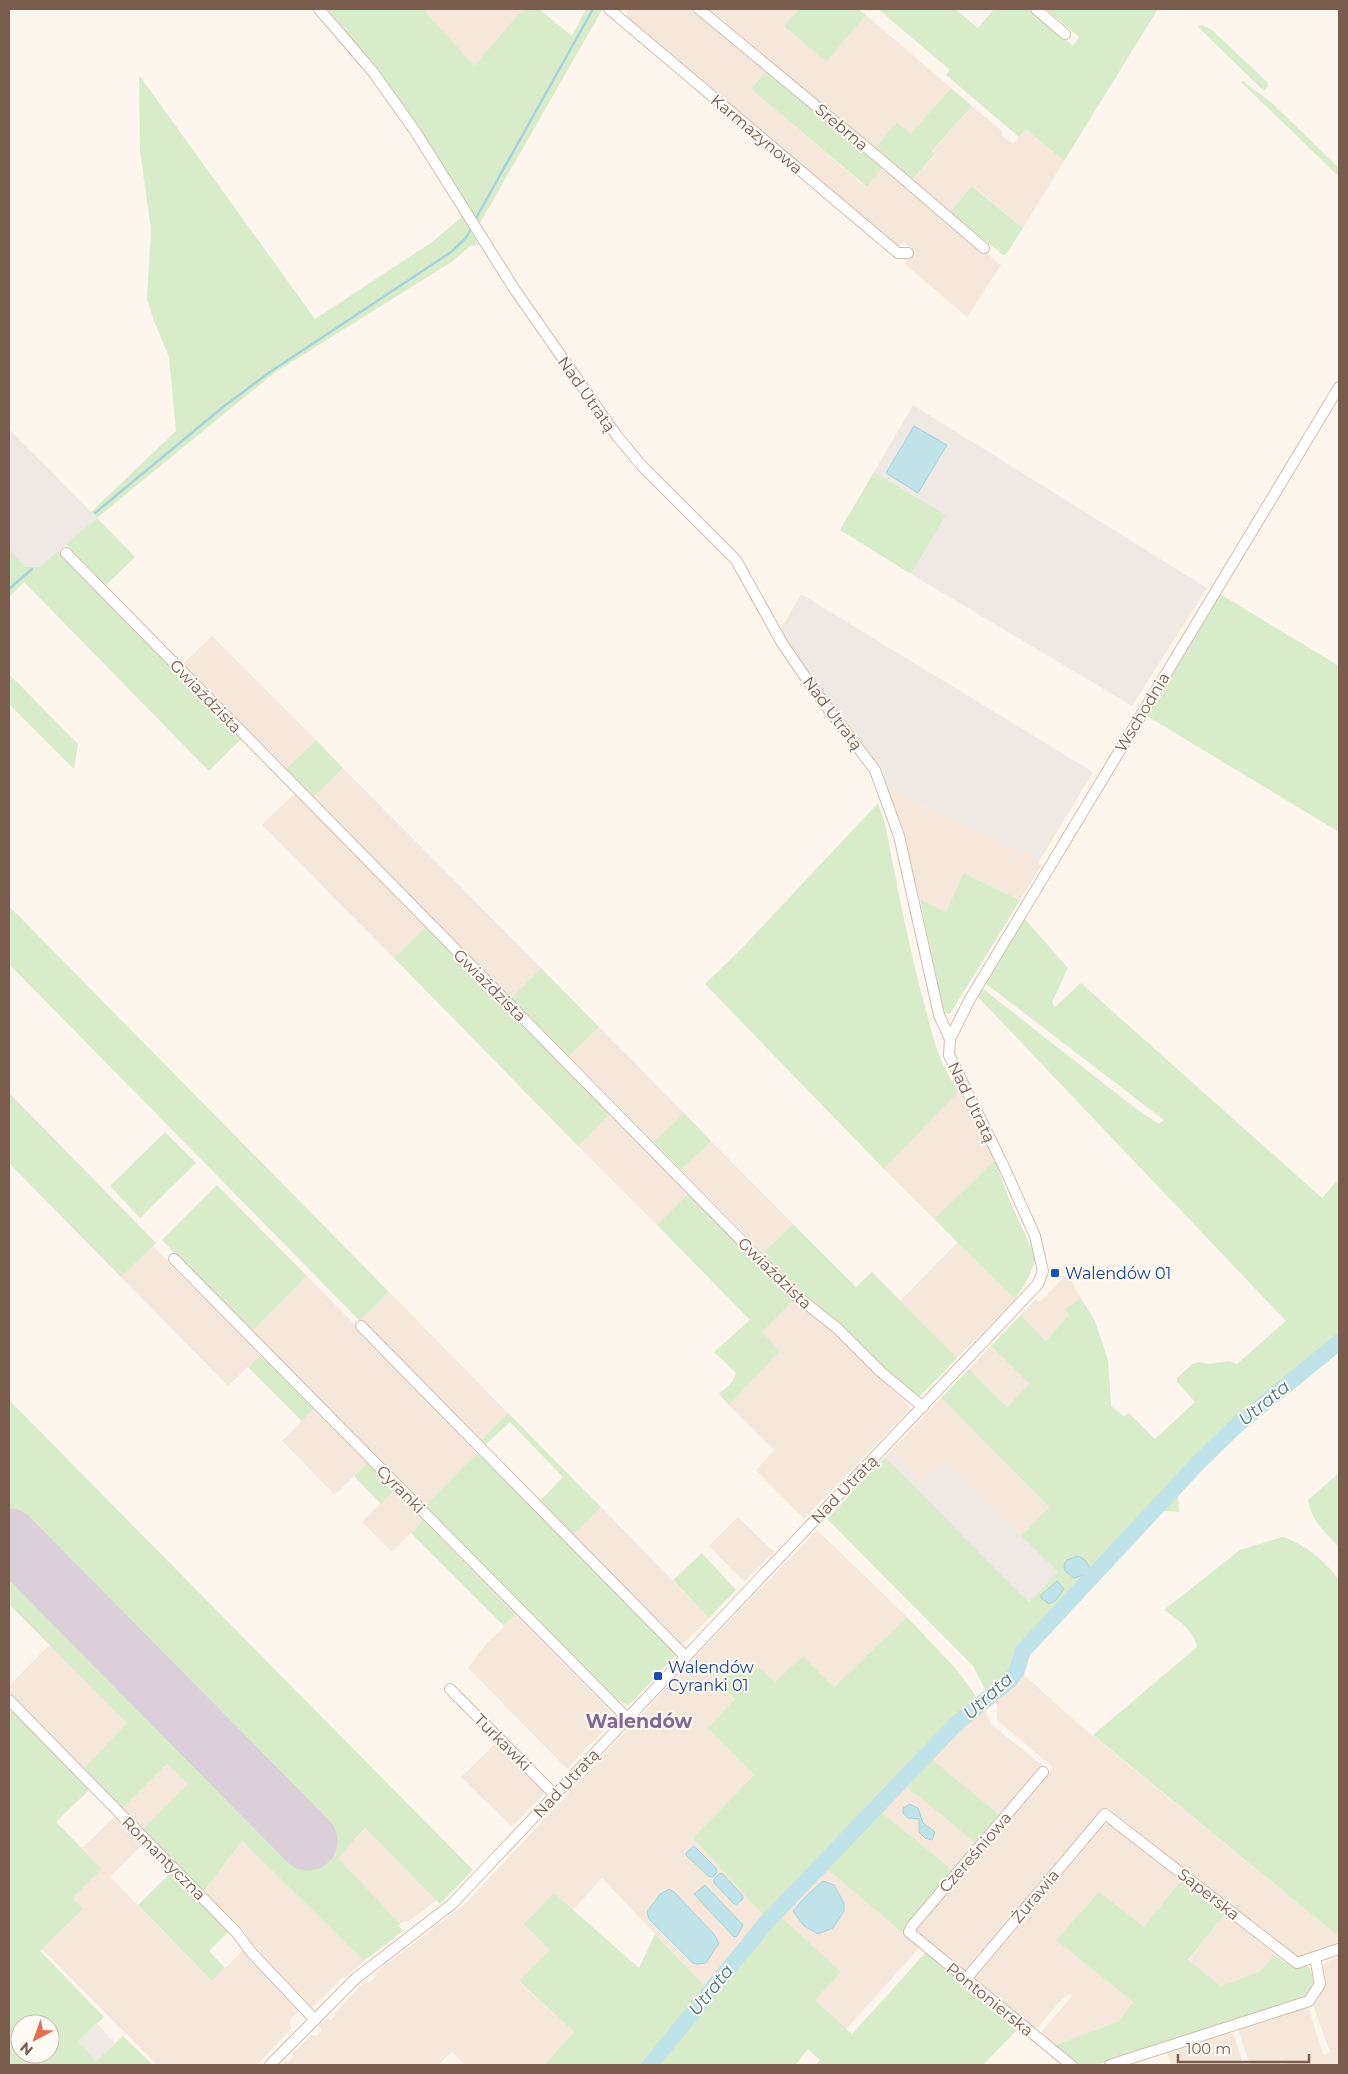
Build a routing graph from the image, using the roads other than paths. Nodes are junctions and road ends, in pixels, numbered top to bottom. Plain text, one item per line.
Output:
1 (319, 9) edge
2 (609, 9) edge
3 (700, 9) edge
4 (1036, 9) edge
5 (1065, 34) dead end
6 (984, 248) dead end
7 (908, 253) dead end
8 (1339, 387) edge
9 (66, 553) dead end
10 (950, 1039) junction
11 (174, 1259) dead end
12 (361, 1326) dead end
13 (923, 1407) junction
14 (686, 1656) junction
15 (450, 1689) dead end
16 (9, 1700) edge
17 (628, 1718) junction
18 (1043, 1772) dead end
19 (555, 1795) junction
20 (1105, 1814) joint
21 (909, 1932) joint
22 (1339, 1949) edge
23 (1316, 1957) junction
24 (966, 1979) junction
25 (315, 2020) junction
26 (270, 2065) edge
27 (1071, 2065) edge
28 (1110, 2065) edge

1 - 10 street, Nad Utratą
2 - 7 street, Karmazynowa
3 - 6 street, Srebrna
4 - 5 street
8 - 10 street, Wschodnia
9 - 13 street, Gwiaździsta
10 - 13 street, Nad Utratą
11 - 17 street, Cyranki
12 - 14 street
13 - 14 street, Nad Utratą
14 - 17 street, Nad Utratą
15 - 19 street, Turkawki
16 - 25 street, Romantyczna
17 - 19 street, Nad Utratą
18 - 21 street, Czereśniowa
19 - 25 street, Nad Utratą
20 - 23 street, Saperska
20 - 24 street, Żurawia
21 - 24 street, Pontonierska
22 - 23 street
23 - 28 street
24 - 27 street, Pontonierska
25 - 26 street, Nad Utratą

